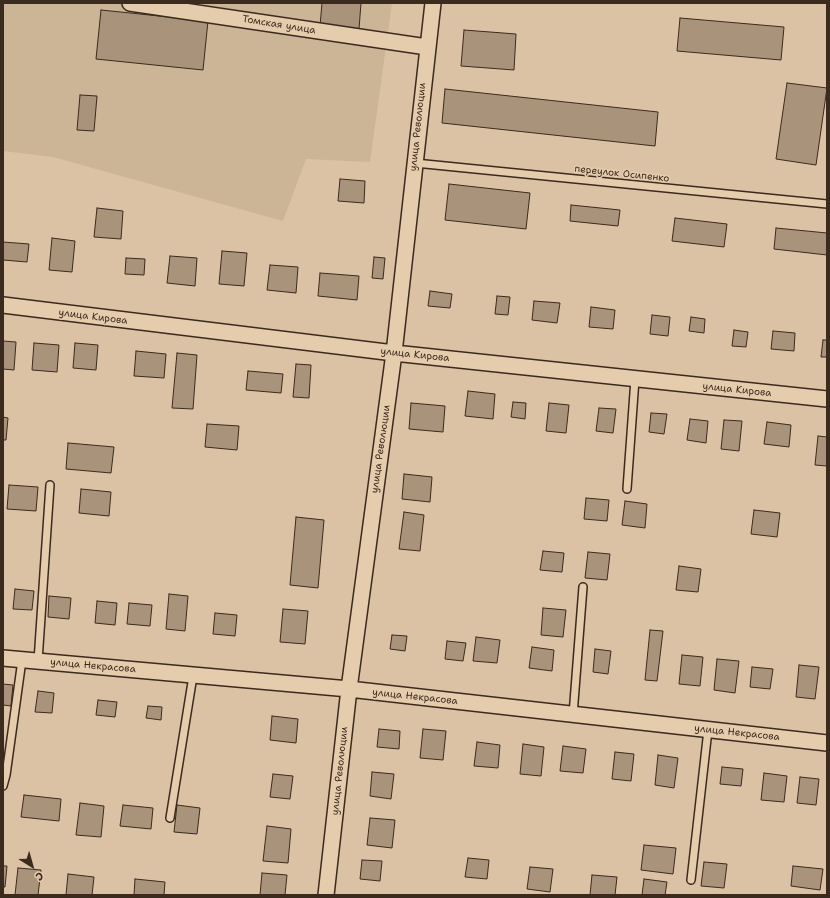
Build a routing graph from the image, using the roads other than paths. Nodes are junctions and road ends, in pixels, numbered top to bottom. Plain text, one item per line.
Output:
1 (130, 3) edge
2 (433, 3) edge
3 (427, 47) junction
4 (415, 163) junction
5 (827, 204) edge
6 (3, 306) edge
7 (394, 354) junction
8 (635, 379) junction
9 (827, 399) edge
10 (50, 485) dead end
11 (627, 488) dead end
12 (583, 587) dead end
13 (3, 658) edge
14 (22, 660) junction
15 (38, 661) junction
16 (193, 676) junction
17 (349, 689) junction
18 (573, 715) junction
19 (708, 730) junction
20 (827, 743) edge
21 (3, 786) edge
22 (170, 818) dead end
23 (691, 880) dead end
24 (326, 895) edge

1 - 3 street, Томская улица
2 - 3 street, улица Революции
3 - 4 street, улица Революции
4 - 5 lane, переулок Осипенко
4 - 7 street, улица Революции
6 - 7 street, улица Кирова
7 - 8 street, улица Кирова
7 - 17 street, улица Революции
8 - 9 street, улица Кирова
8 - 11 lane
10 - 15 lane
12 - 18 lane
13 - 14 street, улица Некрасова
14 - 15 street, улица Некрасова
14 - 21 lane
15 - 16 street, улица Некрасова
16 - 17 street, улица Некрасова
16 - 22 lane
17 - 18 street, улица Некрасова
17 - 24 street, улица Революции
18 - 19 street, улица Некрасова
19 - 20 street, улица Некрасова
19 - 23 lane

